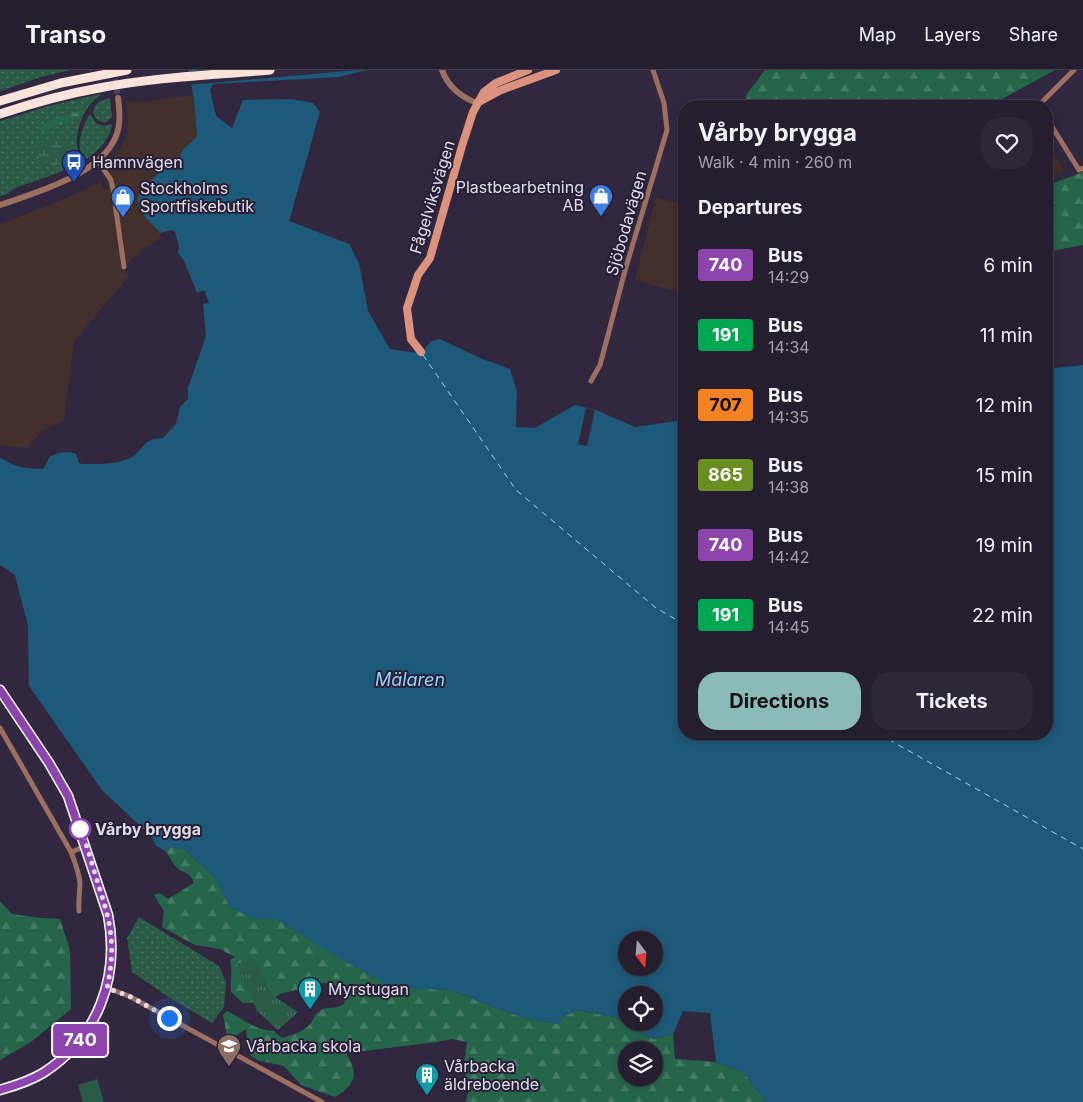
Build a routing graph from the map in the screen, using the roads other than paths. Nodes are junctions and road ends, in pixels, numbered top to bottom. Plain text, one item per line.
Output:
1 (127, 70) edge
2 (270, 70) edge
3 (442, 70) edge
4 (528, 70) edge
5 (556, 70) edge
6 (653, 70) edge
7 (1074, 70) edge
8 (118, 98) tunnel mouth
9 (1045, 100) edge
10 (0, 101) edge
11 (477, 103) junction
12 (0, 114) edge
13 (1053, 128) edge
14 (98, 161) junction
15 (1083, 168) edge
16 (0, 205) edge
17 (124, 267) dead end
18 (421, 352) dead end
19 (591, 381) dead end
20 (0, 690) edge
21 (0, 728) edge
22 (86, 846) junction
23 (71, 852) junction
24 (79, 911) dead end
25 (107, 988) junction
26 (0, 1090) edge
27 (322, 1102) edge

1 - 10 highway
2 - 12 highway
3 - 11 street
4 - 11 main road, Fågelviksvägen
5 - 11 main road
6 - 19 street, Sjöbodavägen
7 - 9 street
8 - 14 street
11 - 18 main road, Fågelviksvägen
13 - 15 street
14 - 16 street
14 - 17 street
20 - 22 street
21 - 23 street
22 - 23 street
22 - 25 street
23 - 24 street
25 - 26 street
25 - 27 street

